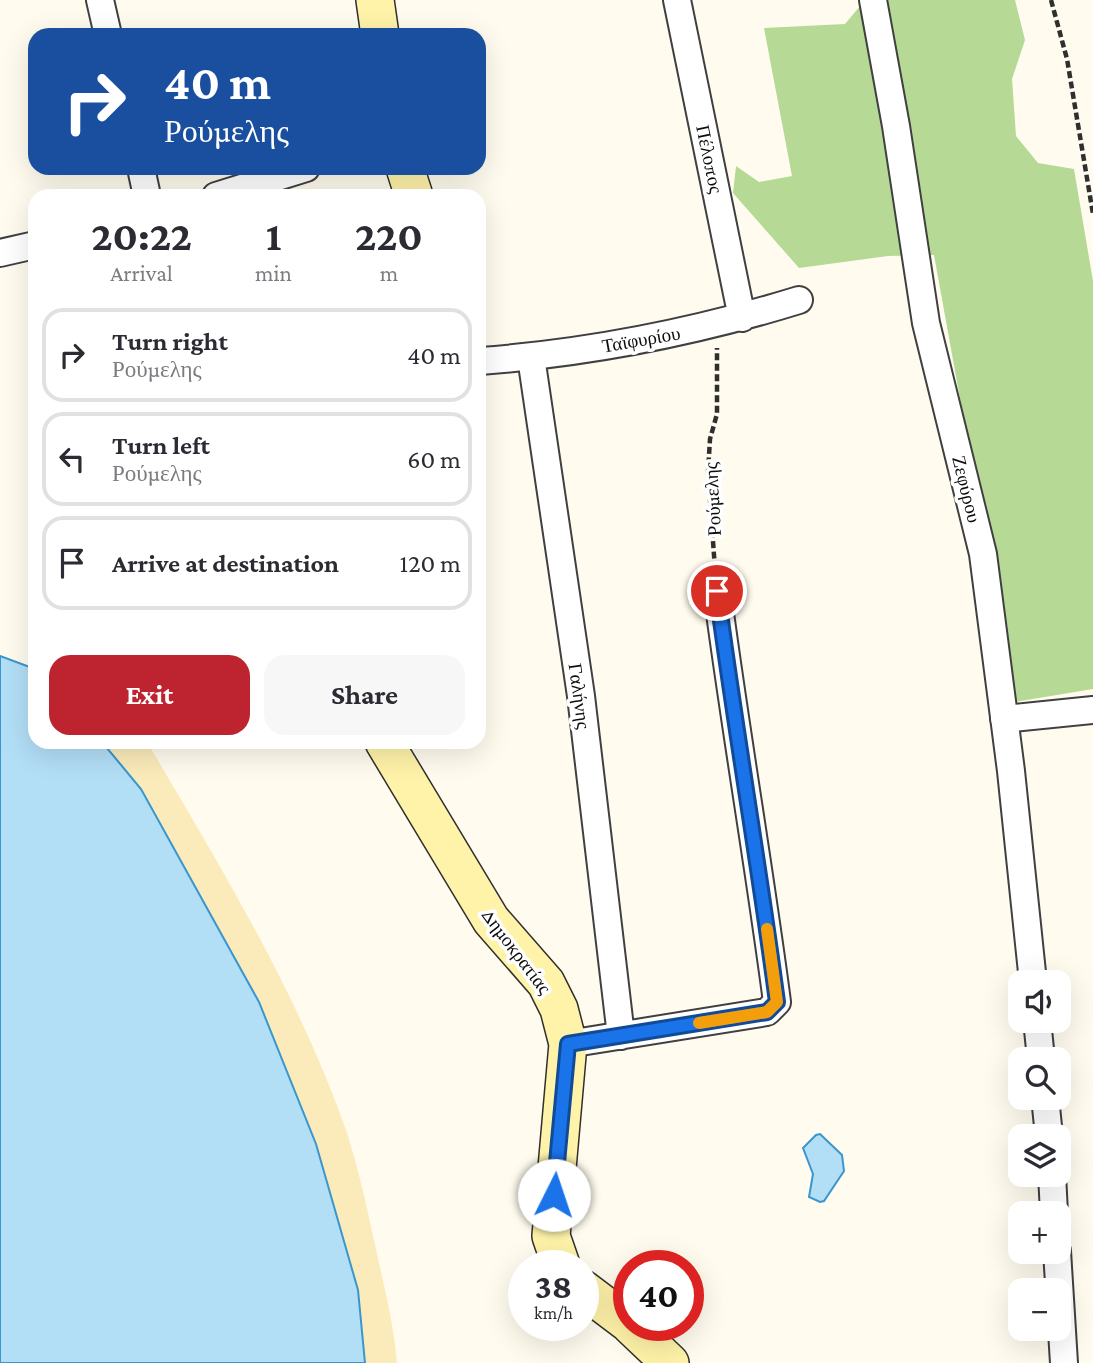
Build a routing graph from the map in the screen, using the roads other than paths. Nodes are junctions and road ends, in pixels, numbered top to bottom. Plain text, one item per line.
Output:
1 (100, 0) edge
2 (375, 0) edge
3 (677, 0) edge
4 (873, 0) edge
5 (106, 28) edge
6 (379, 28) edge
7 (284, 175) edge
8 (238, 189) edge
9 (28, 247) edge
10 (0, 253) edge
11 (799, 300) dead end
12 (742, 318) junction
13 (531, 357) junction
14 (486, 361) edge
15 (717, 591) road end
16 (1093, 710) edge
17 (1004, 719) junction
18 (388, 749) edge
19 (1032, 970) edge
20 (621, 1036) junction
21 (568, 1044) junction
22 (556, 1250) edge
23 (1058, 1264) edge
24 (599, 1301) edge
25 (613, 1312) edge
26 (647, 1341) edge
27 (670, 1363) edge
28 (1064, 1363) edge

1 - 5 street
2 - 6 street
3 - 12 street, Πέλοπος
4 - 17 street, Ζεφύρου
7 - 8 street
9 - 10 street
11 - 12 street, Ταϊφυρίου
12 - 13 street, Ταϊφυρίου
13 - 14 street, Ταϊφυρίου
13 - 20 street, Γαλήνης
15 - 20 street
16 - 17 street
17 - 19 street, Ζεφύρου
18 - 21 street, Δημοκρατίας
20 - 21 street
21 - 22 street, Δημοκρατίας
23 - 28 street
24 - 25 street
26 - 27 street

